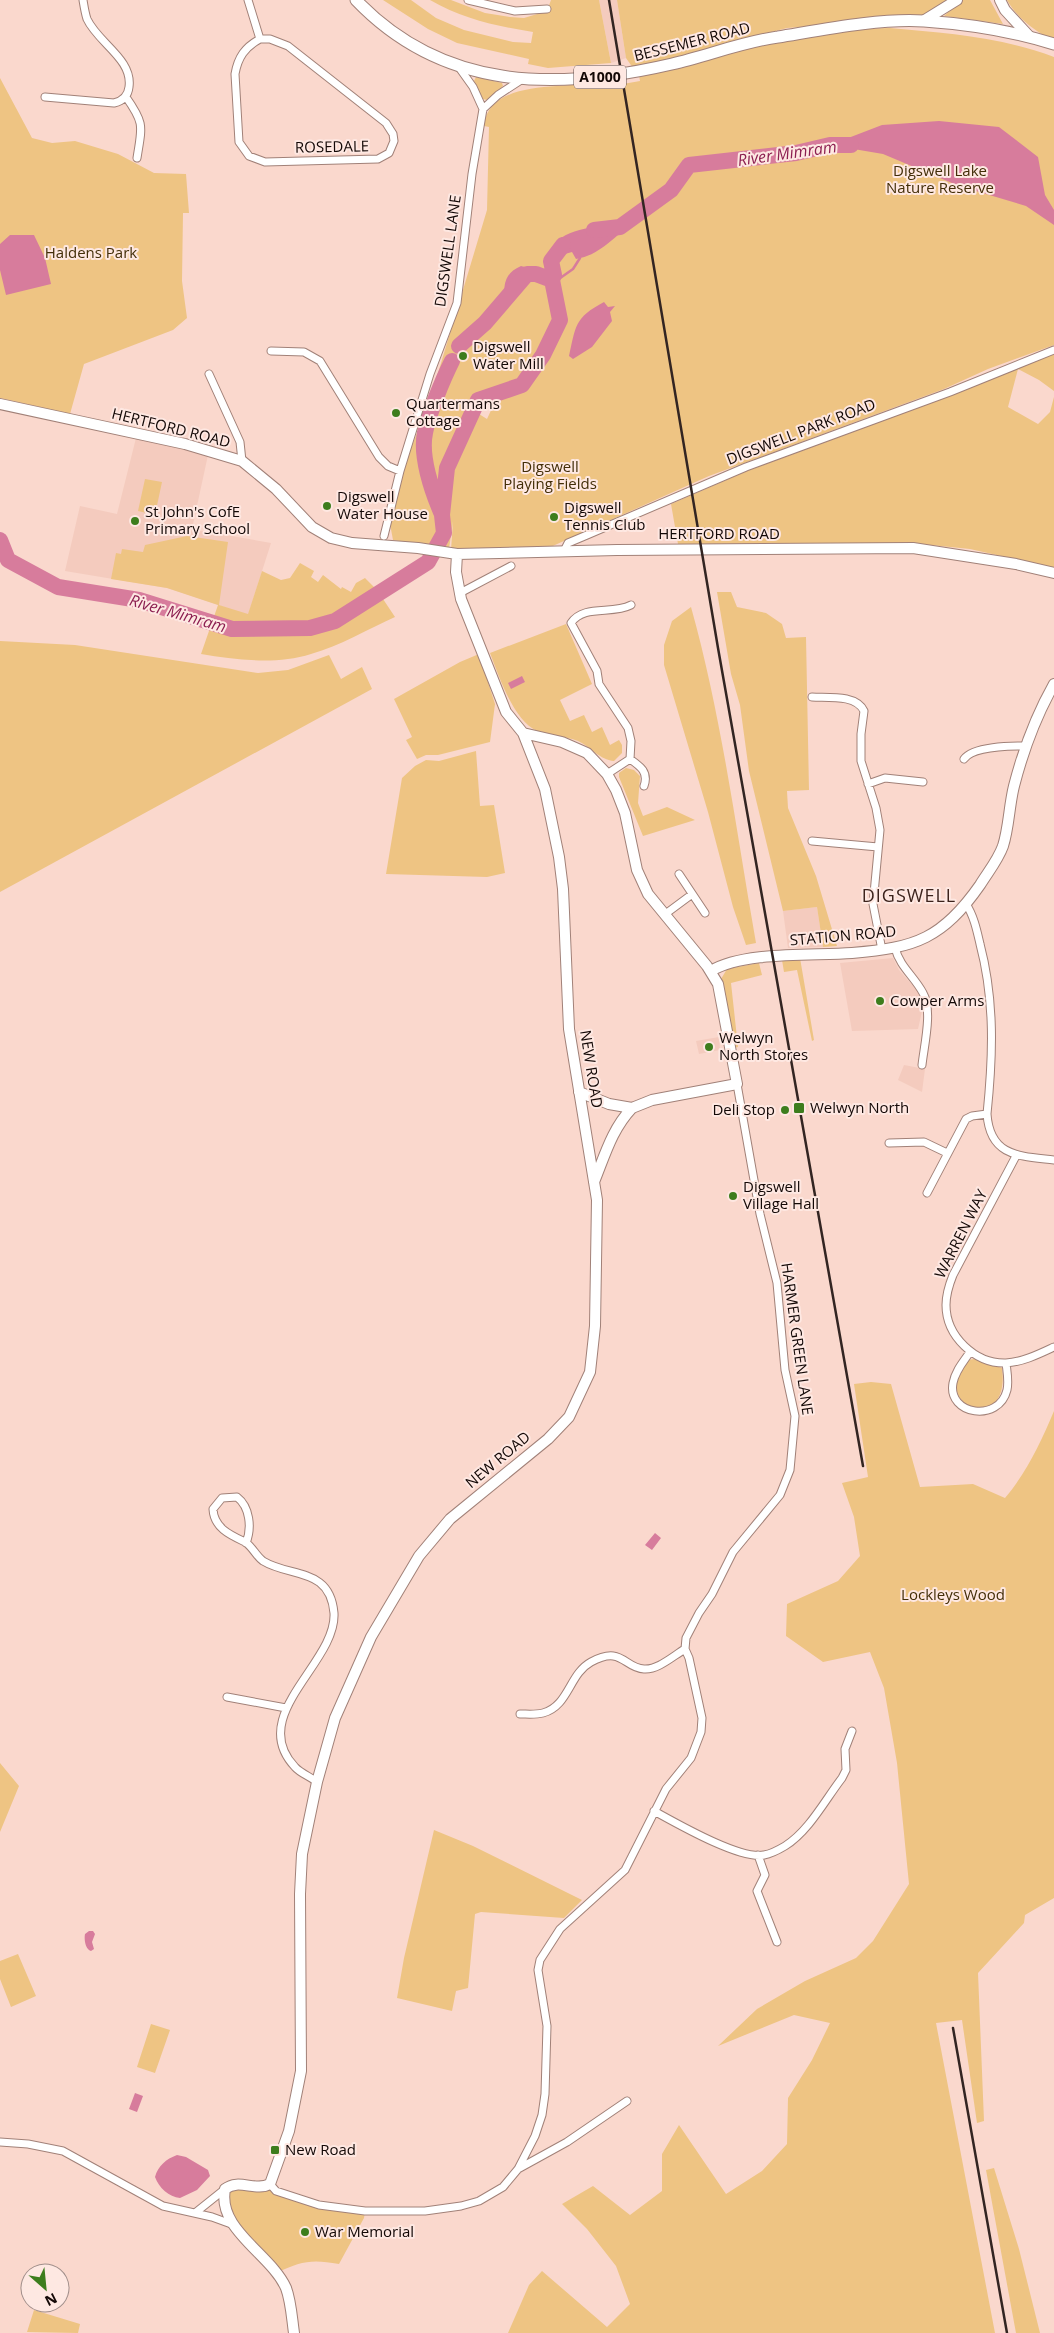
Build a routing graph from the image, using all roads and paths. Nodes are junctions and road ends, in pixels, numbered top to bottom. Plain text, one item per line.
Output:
1 (83, 0) edge
2 (248, 0) edge
3 (356, 0) edge
4 (468, 0) edge
5 (957, 0) edge
6 (1000, 0) edge
7 (547, 9) dead end
8 (923, 21) junction
9 (1030, 36) junction
10 (260, 40) junction
11 (1054, 44) edge
12 (458, 66) junction
13 (521, 80) junction
14 (45, 97) dead end
15 (126, 97) junction
16 (483, 109) junction
17 (138, 158) dead end
18 (1054, 350) edge
19 (271, 351) dead end
20 (209, 374) dead end
21 (0, 404) edge
22 (242, 460) junction
23 (400, 471) junction
24 (384, 536) dead end
25 (564, 551) junction
26 (456, 554) junction
27 (511, 566) dead end
28 (1054, 573) edge
29 (460, 593) junction
30 (632, 605) dead end
31 (1053, 687) edge
32 (812, 697) dead end
33 (523, 733) junction
34 (1026, 746) junction
35 (630, 759) junction
36 (964, 759) dead end
37 (607, 774) junction
38 (923, 782) dead end
39 (868, 784) junction
40 (644, 786) dead end
41 (812, 841) dead end
42 (878, 847) junction
43 (680, 874) dead end
44 (691, 895) junction
45 (966, 904) junction
46 (705, 912) dead end
47 (664, 915) junction
48 (895, 948) junction
49 (882, 950) junction
50 (710, 971) junction
51 (922, 1065) dead end
52 (737, 1084) junction
53 (579, 1092) junction
54 (632, 1108) junction
55 (987, 1114) junction
56 (889, 1143) dead end
57 (947, 1153) junction
58 (1016, 1156) junction
59 (1054, 1160) edge
60 (594, 1182) junction
61 (927, 1193) dead end
62 (1054, 1347) edge
63 (970, 1352) junction
64 (1006, 1363) junction
65 (246, 1543) junction
66 (685, 1649) junction
67 (227, 1697) dead end
68 (286, 1708) junction
69 (520, 1714) dead end
70 (852, 1732) dead end
71 (318, 1782) junction
72 (654, 1811) junction
73 (758, 1855) junction
74 (777, 1942) dead end
75 (627, 2101) dead end
76 (0, 2142) edge
77 (518, 2169) junction
78 (270, 2184) junction
79 (225, 2189) junction
80 (194, 2213) junction
81 (234, 2225) junction
82 (294, 2333) edge

1 - 15 street
2 - 10 street
3 - 12 main road, BESSEMER ROAD / A1000
4 - 7 street
5 - 8 street
6 - 9 street
8 - 9 main road, BESSEMER ROAD / A1000
8 - 13 main road, BESSEMER ROAD / A1000
9 - 11 main road, BESSEMER ROAD / A1000
10 - 10 street, ROSEDALE
12 - 13 main road, BESSEMER ROAD / A1000
12 - 16 street
13 - 16 street
14 - 15 street
15 - 17 street
16 - 23 street, DIGSWELL LANE
18 - 25 street, DIGSWELL PARK ROAD
19 - 23 street
20 - 22 street
21 - 22 street, HERTFORD ROAD
22 - 26 street, HERTFORD ROAD
23 - 24 street, DIGSWELL LANE
25 - 26 street, HERTFORD ROAD
25 - 28 street, HERTFORD ROAD
26 - 29 street
27 - 29 street
29 - 33 street
30 - 35 street
31 - 34 street, STATION ROAD
32 - 39 street
33 - 37 street, HARMER GREEN LANE
33 - 53 street, NEW ROAD
34 - 36 street
34 - 45 street, STATION ROAD
35 - 37 street
35 - 40 street
37 - 47 street, HARMER GREEN LANE
38 - 39 street
39 - 42 street
41 - 42 street
42 - 49 street
43 - 44 street
44 - 46 street
44 - 47 street
45 - 48 street, STATION ROAD
45 - 55 street
47 - 50 street, HARMER GREEN LANE
48 - 49 street, STATION ROAD
48 - 51 street
49 - 50 street, STATION ROAD
50 - 52 street, HARMER GREEN LANE
52 - 54 street
52 - 66 street, HARMER GREEN LANE
53 - 54 street
53 - 60 street, NEW ROAD
54 - 60 street
55 - 57 street
55 - 58 street
56 - 57 street
57 - 61 street
58 - 59 street
58 - 63 street, WARREN WAY
60 - 71 street, NEW ROAD
62 - 64 street
63 - 64 street
63 - 64 street
65 - 65 street
65 - 68 street
66 - 69 street
66 - 72 street
67 - 68 street
68 - 71 street
70 - 73 street
71 - 78 street, NEW ROAD
72 - 73 street
72 - 77 street
73 - 74 street
75 - 77 street
76 - 80 street
77 - 78 street
78 - 79 street
79 - 80 street
79 - 81 street
80 - 81 street
81 - 82 street

